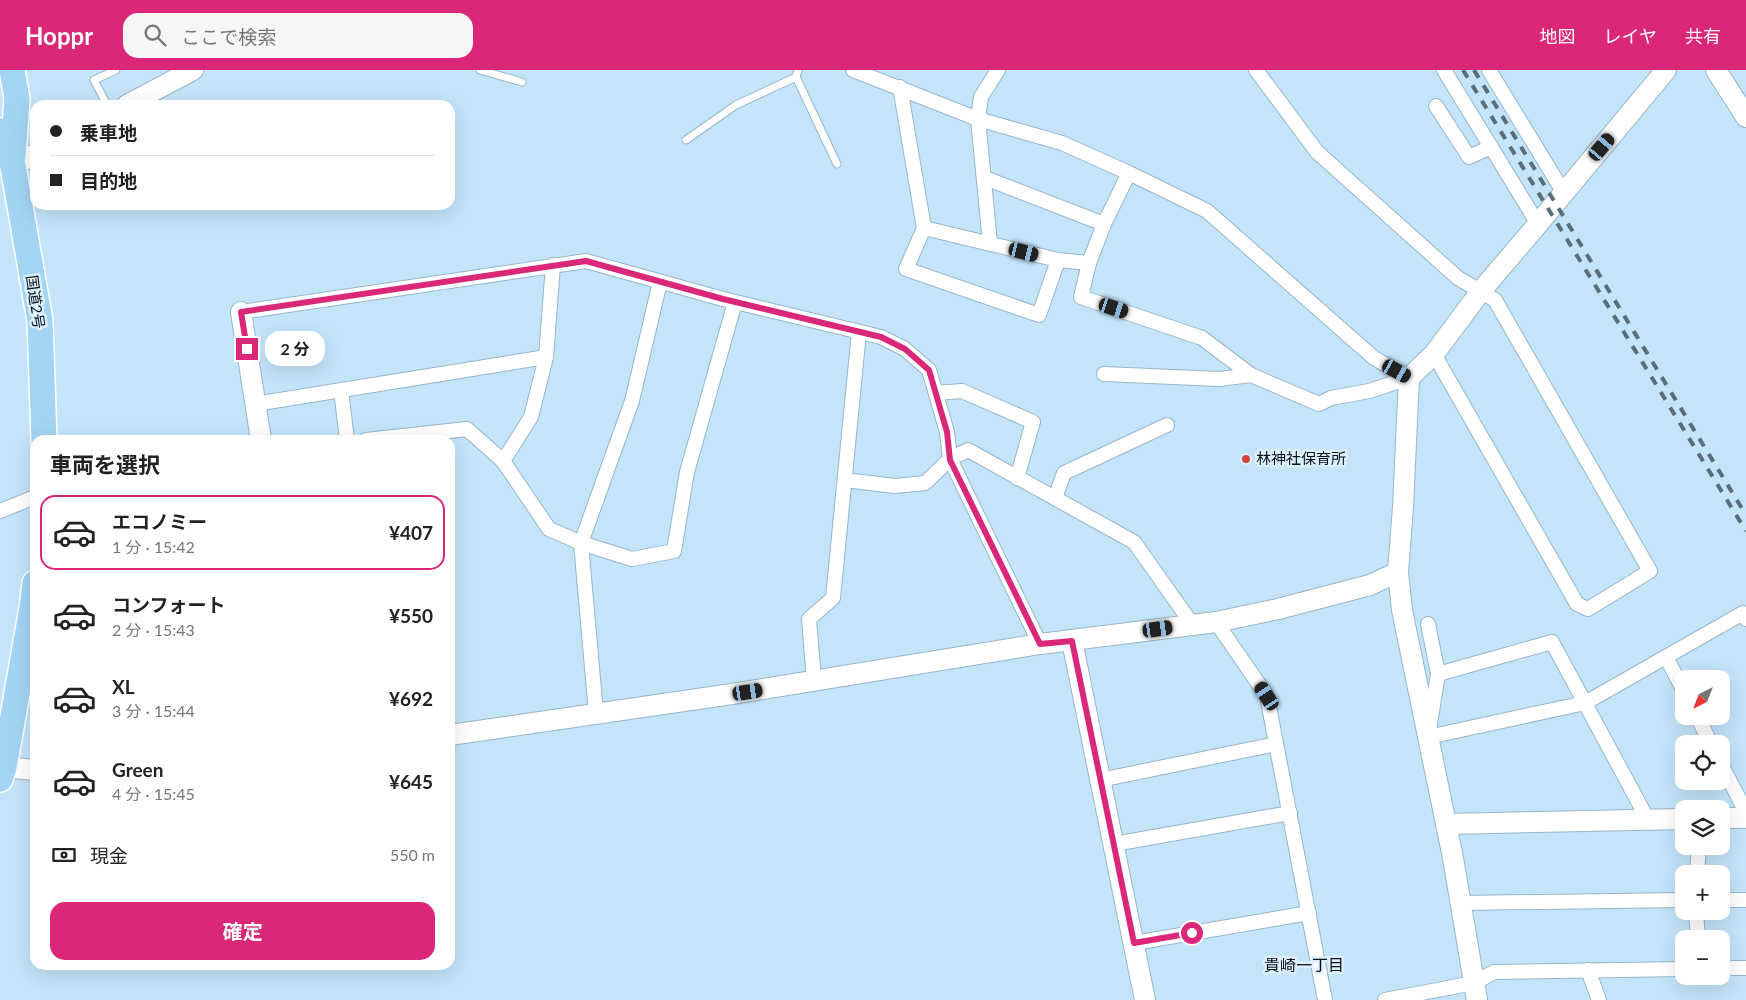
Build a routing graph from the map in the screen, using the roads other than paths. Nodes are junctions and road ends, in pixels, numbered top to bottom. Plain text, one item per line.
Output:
1 (12, 70) edge
2 (116, 70) edge
3 (193, 70) edge
4 (480, 70) edge
5 (853, 70) edge
6 (998, 70) edge
7 (1256, 70) edge
8 (1444, 70) edge
9 (1489, 70) edge
10 (1666, 70) edge
11 (1716, 70) edge
12 (797, 74) edge
13 (522, 82) dead end
14 (900, 87) junction
15 (104, 100) edge
16 (136, 100) edge
17 (1436, 106) dead end
18 (1746, 117) edge
19 (978, 119) junction
20 (0, 131) edge
21 (686, 140) dead end
22 (1491, 147) junction
23 (30, 157) edge
24 (837, 164) dead end
25 (4, 171) edge
26 (1128, 173) junction
27 (985, 178) junction
28 (1564, 193) junction
29 (1104, 224) junction
30 (1538, 224) junction
31 (924, 228) junction
32 (990, 243) junction
33 (1058, 260) junction
34 (1089, 263) junction
35 (553, 265) junction
36 (660, 282) junction
37 (1481, 291) junction
38 (735, 302) junction
39 (241, 312) joint
40 (859, 332) junction
41 (1434, 354) junction
42 (546, 358) junction
43 (1104, 374) dead end
44 (1251, 375) junction
45 (1409, 378) junction
46 (341, 390) junction
47 (936, 393) junction
48 (255, 404) junction
49 (1167, 425) dead end
50 (44, 435) edge
51 (260, 435) edge
52 (346, 435) edge
53 (412, 435) edge
54 (950, 460) junction
55 (503, 461) junction
56 (1017, 478) junction
57 (844, 480) junction
58 (1055, 498) junction
59 (30, 499) edge
60 (0, 511) edge
61 (581, 544) junction
62 (1398, 572) junction
63 (30, 619) edge
64 (1746, 619) edge
65 (1216, 622) junction
66 (1192, 624) junction
67 (1428, 624) dead end
68 (1072, 641) junction
69 (1040, 644) junction
70 (1666, 657) junction
71 (1438, 674) junction
72 (1675, 674) edge
73 (814, 681) junction
74 (1585, 703) junction
75 (596, 713) junction
76 (455, 734) edge
77 (1428, 737) junction
78 (1276, 744) junction
79 (30, 770) edge
80 (2, 773) edge
81 (1100, 780) junction
82 (1730, 781) edge
83 (1746, 812) edge
84 (1290, 813) junction
85 (1730, 818) edge
86 (1746, 818) edge
87 (1675, 819) edge
88 (1648, 820) junction
89 (1446, 824) junction
90 (1114, 844) junction
91 (1675, 900) edge
92 (1730, 900) edge
93 (1746, 900) edge
94 (1460, 903) junction
95 (1309, 913) junction
96 (1134, 943) junction
97 (1675, 969) edge
98 (1730, 969) edge
99 (1588, 970) junction
100 (1745, 971) edge
101 (1475, 991) edge
102 (1144, 1000) edge
103 (1325, 1000) edge
104 (1385, 1000) edge
105 (1599, 1000) edge

1 - 25 highway, 国道2号
2 - 15 lane
3 - 16 street
4 - 13 lane
5 - 14 street
6 - 19 street
7 - 37 street
8 - 22 street
9 - 28 street
10 - 28 street
11 - 18 street
12 - 21 lane
12 - 24 lane
14 - 19 street
14 - 31 street
17 - 22 street
19 - 26 street
19 - 27 street
20 - 25 highway, 国道2号
22 - 30 street
23 - 25 street
25 - 50 highway, 国道2号
26 - 29 street
26 - 45 street
27 - 29 street
27 - 32 street
28 - 30 street
29 - 34 street
30 - 37 street
31 - 32 street
31 - 33 street
32 - 33 street
33 - 34 street
34 - 44 street
35 - 36 street
35 - 39 street
35 - 42 street
36 - 38 street
36 - 61 street
37 - 41 street
37 - 41 street
38 - 40 street
38 - 61 street
39 - 48 street
40 - 47 street
40 - 57 street
41 - 45 street
42 - 46 street
42 - 55 street
43 - 44 street
44 - 45 street
45 - 62 street
46 - 48 street
46 - 52 street
47 - 54 street
47 - 56 street
48 - 51 street
49 - 58 street
53 - 55 street
54 - 56 street
54 - 57 street
54 - 69 street
55 - 61 street
56 - 58 street
57 - 73 street
58 - 66 street
59 - 60 street
61 - 75 street
62 - 65 street
62 - 77 street
63 - 80 highway
64 - 70 street
65 - 66 street
65 - 78 street
66 - 68 street
67 - 71 street
68 - 69 street
68 - 81 street
69 - 73 street
70 - 72 street
70 - 74 street
71 - 74 street
71 - 77 street
73 - 75 street
74 - 77 street
74 - 88 street
75 - 76 street
77 - 89 street
78 - 81 street
78 - 84 street
79 - 80 street
81 - 90 street
82 - 83 street
84 - 90 street
84 - 95 street
85 - 86 street
87 - 88 street
88 - 89 street
89 - 94 street
90 - 96 street
91 - 94 street
92 - 93 street
94 - 101 street
95 - 96 street
95 - 103 street
96 - 102 street
97 - 99 street
98 - 100 street
99 - 101 street
99 - 105 street
101 - 104 street

